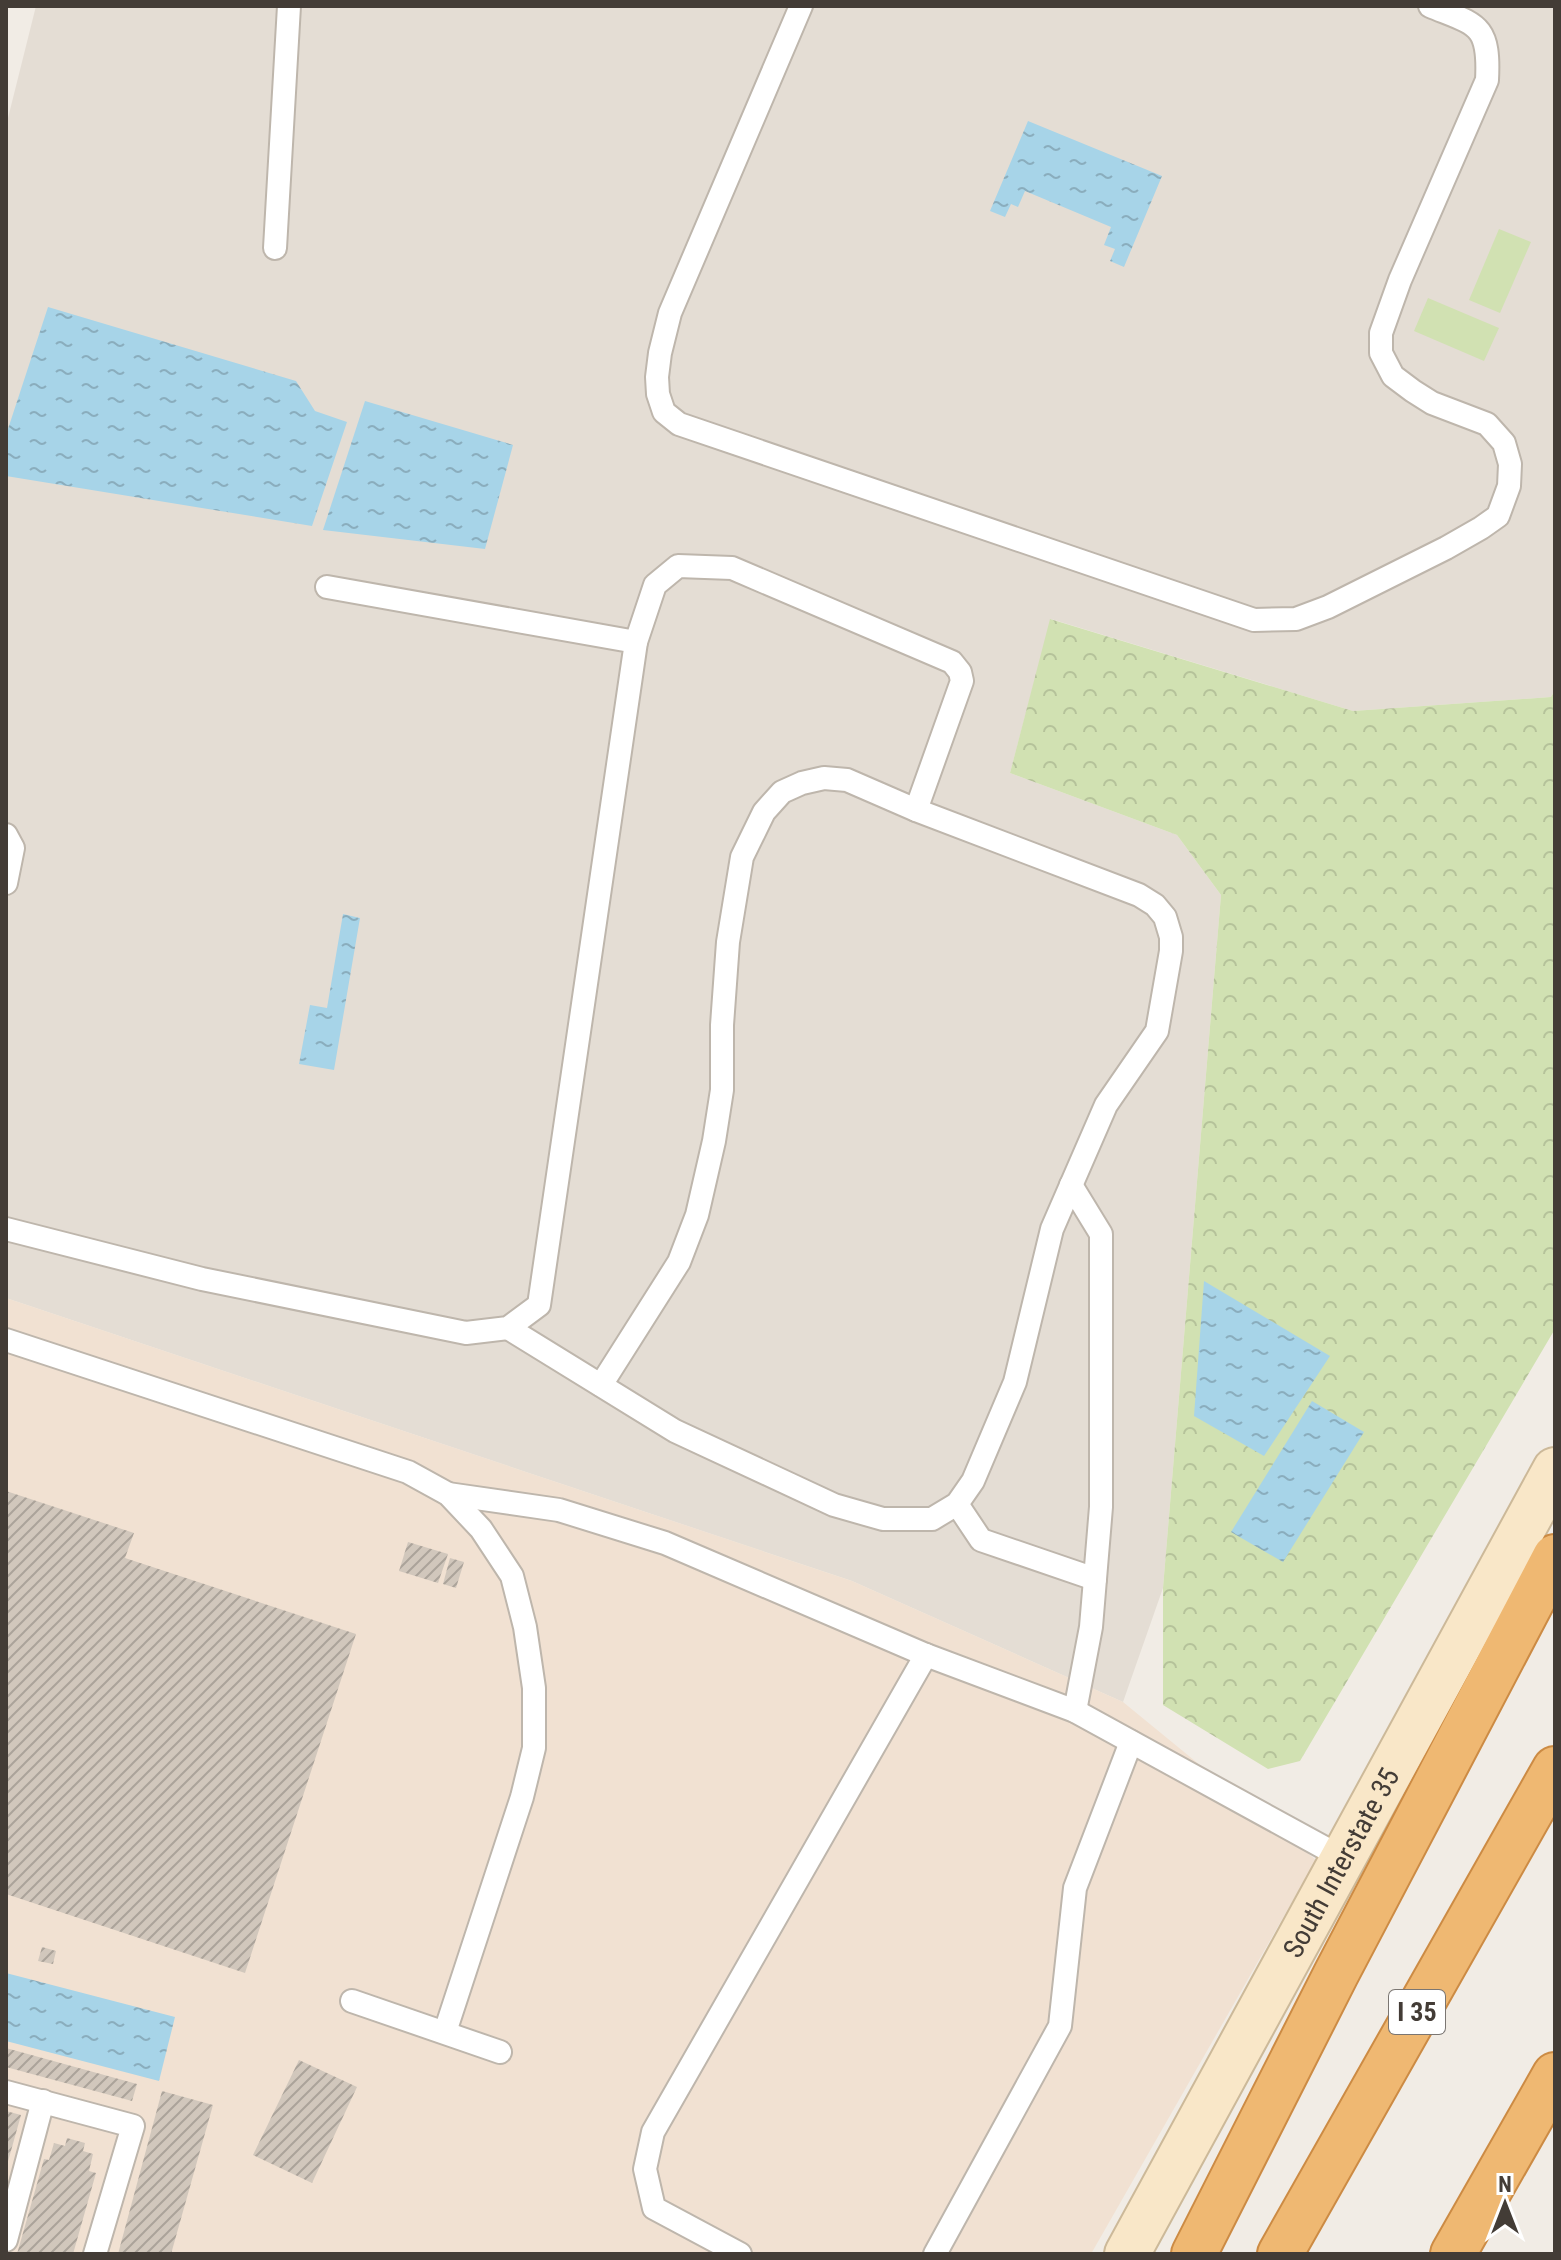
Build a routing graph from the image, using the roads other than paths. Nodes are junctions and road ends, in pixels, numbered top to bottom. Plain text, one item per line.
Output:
1 (289, 6) edge
2 (801, 6) edge
3 (1430, 6) edge
4 (275, 248) dead end
5 (327, 587) dead end
6 (636, 642) junction
7 (916, 810) junction
8 (6, 835) edge
9 (6, 883) edge
10 (1071, 1185) junction
11 (6, 1229) edge
12 (508, 1328) junction
13 (6, 1340) edge
14 (601, 1385) junction
15 (1555, 1470) edge
16 (448, 1494) junction
17 (957, 1504) junction
18 (1555, 1557) edge
19 (1095, 1579) junction
20 (926, 1655) junction
21 (1075, 1711) junction
22 (1131, 1742) junction
23 (1555, 1769) edge
24 (1343, 1858) junction
25 (352, 2001) dead end
26 (445, 2032) junction
27 (500, 2052) dead end
28 (1555, 2075) edge
29 (6, 2092) edge
30 (43, 2101) junction
31 (6, 2240) edge
32 (95, 2254) edge
33 (740, 2254) edge
34 (935, 2254) edge
35 (1127, 2254) edge
36 (1194, 2254) edge
37 (1280, 2254) edge
38 (1453, 2254) edge

1 - 4 lane
2 - 3 lane
5 - 6 lane
6 - 7 lane
6 - 12 lane
7 - 10 lane
7 - 14 lane
8 - 9 lane
10 - 17 lane
10 - 19 lane
11 - 12 lane
12 - 14 lane
13 - 16 lane
14 - 17 lane
15 - 24 main road, South Interstate 35
16 - 20 lane
16 - 26 lane
17 - 19 lane
18 - 36 highway
19 - 21 lane
20 - 21 lane
20 - 33 lane
21 - 22 lane
22 - 24 lane
22 - 34 lane
23 - 37 highway, I 35
24 - 35 main road, South Interstate 35
25 - 26 lane
26 - 27 lane
28 - 38 highway
29 - 30 lane
30 - 31 lane
30 - 32 lane

